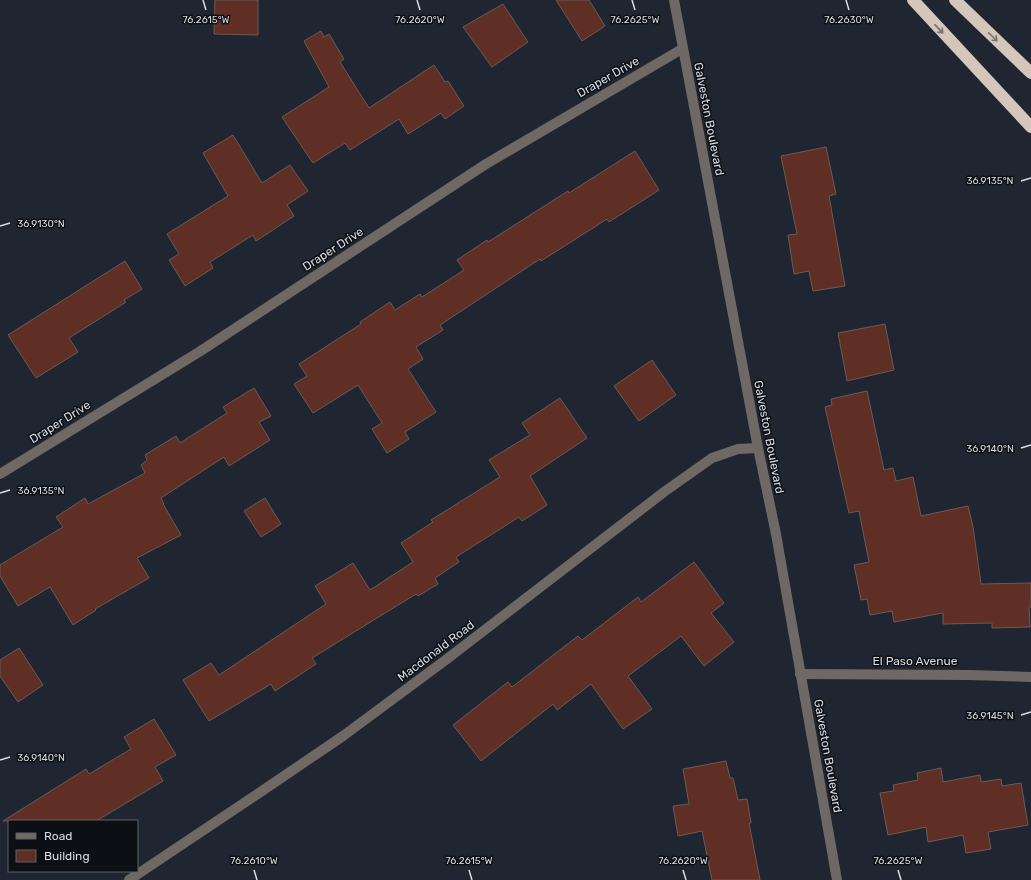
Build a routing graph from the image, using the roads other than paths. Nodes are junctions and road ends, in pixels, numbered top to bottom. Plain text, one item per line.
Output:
1 (674, 0) edge
2 (913, 0) edge
3 (955, 0) edge
4 (682, 48) junction
5 (1031, 73) edge
6 (1031, 127) edge
7 (758, 448) junction
8 (0, 474) edge
9 (800, 674) junction
10 (1031, 677) edge
11 (129, 880) edge
12 (837, 880) edge

1 - 4 street, Galveston Boulevard
2 -> 6 highway
3 -> 5 highway
4 - 7 street, Galveston Boulevard
4 - 8 street, Draper Drive
7 - 9 street, Galveston Boulevard
7 - 11 street, Macdonald Road
9 - 10 street, El Paso Avenue
9 - 12 street, Galveston Boulevard

